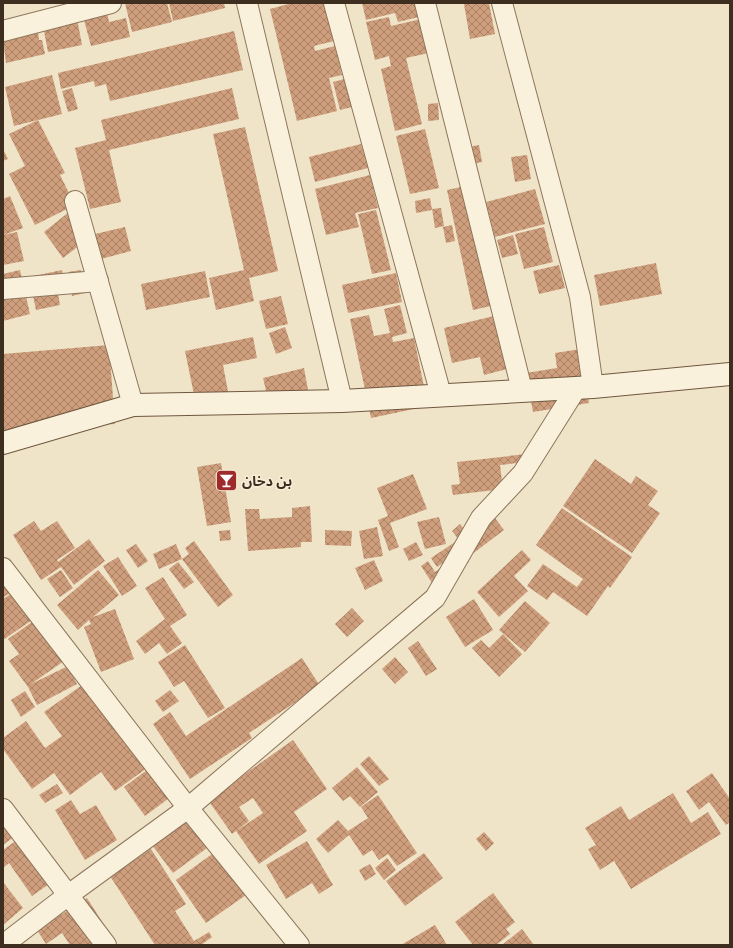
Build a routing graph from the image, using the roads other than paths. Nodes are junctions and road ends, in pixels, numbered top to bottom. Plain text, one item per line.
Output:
1 (111, 3) edge
2 (247, 3) edge
3 (334, 3) edge
4 (425, 3) edge
5 (502, 3) edge
6 (3, 31) edge
7 (75, 201) dead end
8 (98, 281) junction
9 (3, 289) edge
10 (730, 374) edge
11 (585, 387) junction
12 (522, 390) junction
13 (441, 395) junction
14 (342, 401) junction
15 (132, 405) junction
16 (3, 443) edge
17 (3, 568) edge
18 (188, 808) junction
19 (3, 809) edge
20 (67, 896) junction
21 (3, 945) edge
22 (106, 945) edge
23 (299, 945) edge

1 - 6 street
2 - 14 street
3 - 13 street
4 - 12 street
5 - 11 street
7 - 8 street
8 - 9 street
8 - 15 street
10 - 11 street
11 - 12 street
11 - 18 street
12 - 13 street
13 - 14 street
14 - 15 street
15 - 16 street
17 - 18 street
18 - 20 street
18 - 23 street
19 - 20 street
20 - 21 street
20 - 22 street

